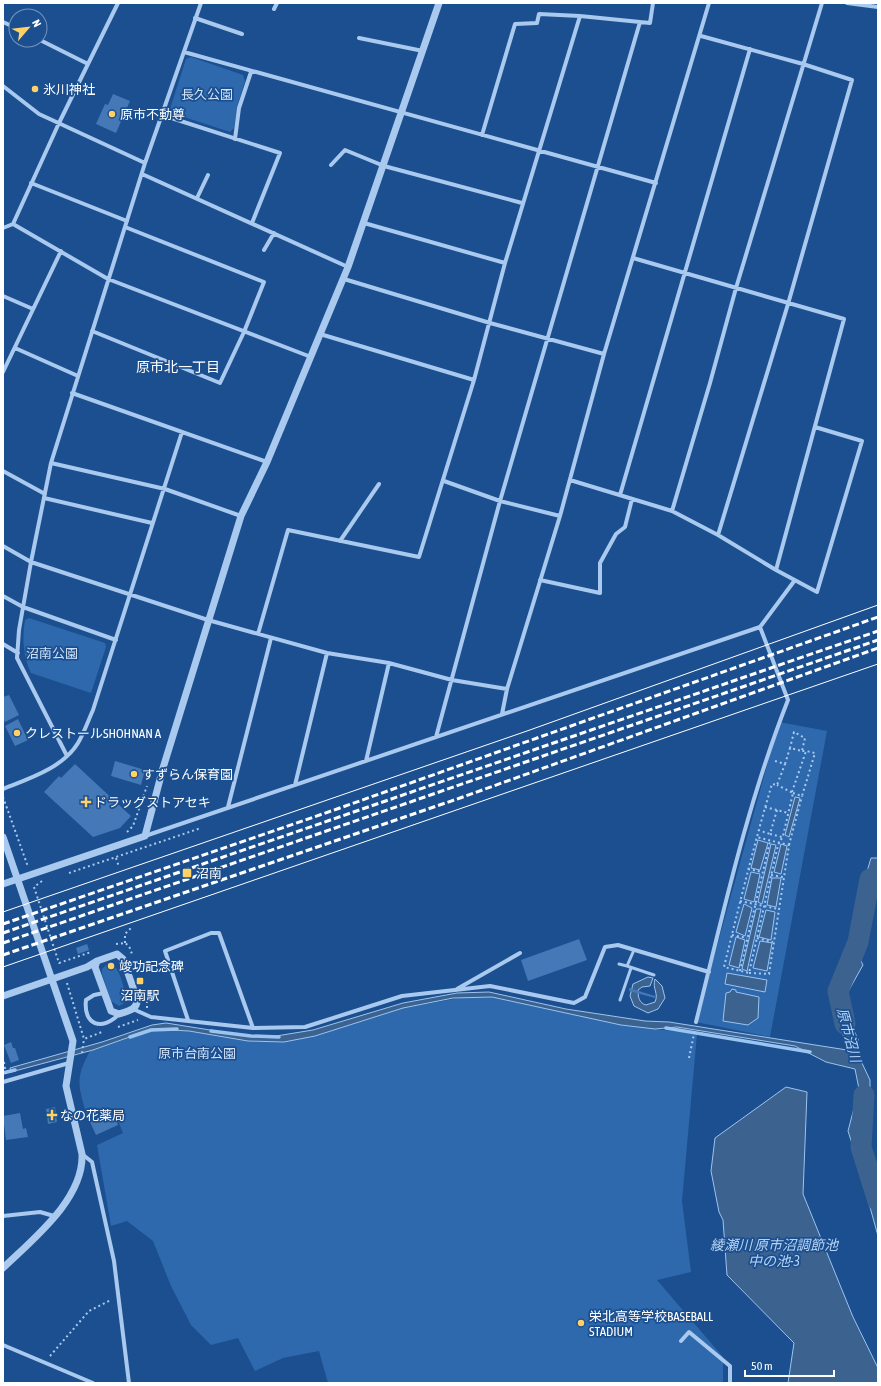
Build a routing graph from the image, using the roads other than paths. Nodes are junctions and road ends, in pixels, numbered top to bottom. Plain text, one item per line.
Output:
1 (118, 3) edge
2 (201, 3) edge
3 (277, 3) edge
4 (439, 3) edge
5 (654, 3) edge
6 (709, 3) edge
7 (822, 3) edge
8 (847, 3) edge
9 (878, 7) edge
10 (274, 9) dead end
11 (580, 16) junction
12 (195, 18) junction
13 (640, 22) junction
14 (242, 34) dead end
15 (701, 36) junction
16 (359, 38) dead end
17 (48, 44) edge
18 (750, 49) junction
19 (423, 51) junction
20 (184, 52) junction
21 (88, 64) junction
22 (803, 64) junction
23 (251, 72) junction
24 (3, 86) edge
25 (402, 113) junction
26 (162, 115) junction
27 (59, 123) junction
28 (482, 135) junction
29 (235, 139) junction
30 (538, 150) junction
31 (145, 163) junction
32 (331, 165) dead end
33 (384, 166) junction
34 (598, 168) junction
35 (142, 174) junction
36 (208, 175) dead end
37 (31, 183) junction
38 (656, 183) junction
39 (197, 198) junction
40 (522, 203) junction
41 (127, 221) junction
42 (252, 223) junction
43 (364, 223) junction
44 (13, 224) junction
45 (125, 227) junction
46 (3, 228) edge
47 (274, 233) junction
48 (264, 250) dead end
49 (61, 251) junction
50 (633, 258) junction
51 (505, 263) junction
52 (348, 266) junction
53 (686, 274) junction
54 (108, 279) junction
55 (344, 279) junction
56 (736, 288) junction
57 (3, 296) edge
58 (788, 304) junction
59 (33, 309) junction
60 (490, 323) junction
61 (92, 331) junction
62 (244, 332) junction
63 (320, 334) junction
64 (547, 339) junction
65 (15, 348) junction
66 (604, 354) junction
67 (311, 357) junction
68 (3, 372) edge
69 (78, 376) junction
70 (474, 380) junction
71 (72, 393) junction
72 (815, 426) junction
73 (182, 432) junction
74 (268, 462) junction
75 (51, 463) junction
76 (3, 470) edge
77 (570, 480) junction
78 (444, 481) junction
79 (379, 484) dead end
80 (165, 489) junction
81 (620, 495) junction
82 (44, 496) junction
83 (632, 499) junction
84 (500, 501) junction
85 (672, 511) junction
86 (241, 516) junction
87 (560, 516) junction
88 (152, 523) junction
89 (718, 535) junction
90 (340, 541) junction
91 (3, 546) edge
92 (31, 562) junction
93 (776, 570) junction
94 (540, 580) junction
95 (795, 580) junction
96 (3, 596) edge
97 (130, 596) junction
98 (23, 607) junction
99 (208, 620) junction
100 (760, 627) junction
101 (258, 634) junction
102 (271, 638) junction
103 (116, 640) junction
104 (3, 644) edge
105 (18, 653) junction
106 (327, 653) junction
107 (389, 663) junction
108 (452, 680) junction
109 (507, 689) junction
110 (502, 714) junction
111 (436, 737) junction
112 (67, 756) junction
113 (366, 760) junction
114 (296, 784) junction
115 (3, 789) edge
116 (228, 808) junction
117 (145, 836) junction
118 (3, 837) edge
119 (18, 879) junction
120 (3, 884) edge
121 (634, 950) junction
122 (520, 953) dead end
123 (98, 961) junction
124 (619, 964) dead end
125 (87, 967) junction
126 (629, 967) junction
127 (97, 972) junction
128 (709, 972) junction
129 (654, 975) dead end
130 (52, 980) junction
131 (455, 991) junction
132 (104, 993) junction
133 (3, 996) edge
134 (620, 1000) dead end
135 (133, 1009) junction
136 (119, 1014) junction
137 (188, 1020) junction
138 (696, 1023) road end
139 (253, 1028) junction
140 (70, 1063) junction
141 (3, 1082) edge
142 (82, 1154) junction
143 (3, 1216) edge
144 (54, 1216) junction
145 (3, 1268) edge
146 (681, 1341) dead end
147 (3, 1345) edge
148 (93, 1383) edge
149 (129, 1383) edge
150 (730, 1383) edge

1 - 21 street
2 - 12 street
3 - 10 street
4 - 19 street
5 - 13 street
6 - 15 street
7 - 22 street
8 - 9 street
11 - 13 street
11 - 28 street
11 - 30 street
12 - 14 street
12 - 20 street
13 - 34 street
15 - 18 street
15 - 38 street
16 - 19 street
17 - 21 street
18 - 22 street
18 - 53 street
19 - 25 street
20 - 23 street
20 - 26 street
21 - 27 street
22 - 56 street
22 - 58 street
23 - 25 street
23 - 29 street
24 - 27 street
25 - 28 street
25 - 33 street
26 - 29 street
26 - 31 street
27 - 31 street
27 - 37 street
28 - 30 street
29 - 42 street
30 - 34 street
30 - 40 street
31 - 35 street
32 - 33 street
33 - 40 street
33 - 43 street
34 - 38 street
34 - 64 street
35 - 39 street
35 - 41 street
36 - 39 street
37 - 41 street
37 - 44 street
38 - 50 street
39 - 42 street
40 - 51 street
41 - 45 street
42 - 47 street
43 - 51 street
43 - 52 street
44 - 46 street
44 - 49 street
45 - 54 street
45 - 62 street
47 - 48 street
47 - 52 street
49 - 54 street
49 - 59 street
50 - 53 street
50 - 66 street
51 - 60 street
52 - 55 street
53 - 56 street
53 - 81 street
54 - 61 street
54 - 62 street
55 - 60 street
55 - 63 street
56 - 58 street
56 - 85 street
57 - 59 street
58 - 72 street
58 - 89 street
59 - 65 street
60 - 64 street
60 - 70 street
61 - 62 street
61 - 69 street
62 - 67 street
63 - 67 street
63 - 70 street
64 - 66 street
64 - 84 street
65 - 68 street
65 - 69 street
66 - 77 street
67 - 74 street
69 - 71 street
70 - 78 street
71 - 73 street
71 - 75 street
72 - 93 street
72 - 95 street
73 - 74 street
73 - 80 street
74 - 86 street
75 - 80 street
75 - 82 street
76 - 82 street
77 - 81 street
77 - 87 street
78 - 84 street
78 - 90 street
79 - 90 street
80 - 86 street
80 - 88 street
81 - 83 street
82 - 88 street
82 - 92 street
83 - 85 street
83 - 94 street
84 - 87 street
84 - 108 street
85 - 89 street
86 - 99 street
87 - 94 street
88 - 97 street
89 - 93 street
90 - 101 street
91 - 92 street
92 - 97 street
92 - 98 street
93 - 95 street
94 - 109 street
95 - 100 street
96 - 98 street
97 - 99 street
97 - 103 street
98 - 103 street
98 - 105 street
99 - 101 street
99 - 117 street
100 - 110 street
100 - 128 street
101 - 102 street
102 - 106 street
102 - 116 street
103 - 112 street
104 - 105 street
105 - 112 street
106 - 107 street
106 - 114 street
107 - 108 street
107 - 113 street
108 - 109 street
108 - 111 street
109 - 110 street
110 - 111 street
111 - 113 street
112 - 115 street
113 - 114 street
114 - 116 street
116 - 117 street
117 - 119 street
118 - 119 street
119 - 120 street
119 - 130 street
121 - 126 lane
121 - 128 street
121 - 131 street
122 - 131 street
123 - 125 street
123 - 127 street
123 - 135 street
124 - 126 lane
125 - 127 street
125 - 130 street
126 - 129 lane
126 - 134 lane
127 - 132 street
128 - 138 street
130 - 133 street
130 - 140 street
131 - 139 street
132 - 136 street
132 - 136 street
135 - 136 street
135 - 137 street
137 - 139 street
137 - 139 street
140 - 141 street
140 - 142 street
142 - 144 street
142 - 149 street
143 - 144 street
144 - 145 street
146 - 150 street
147 - 148 street

